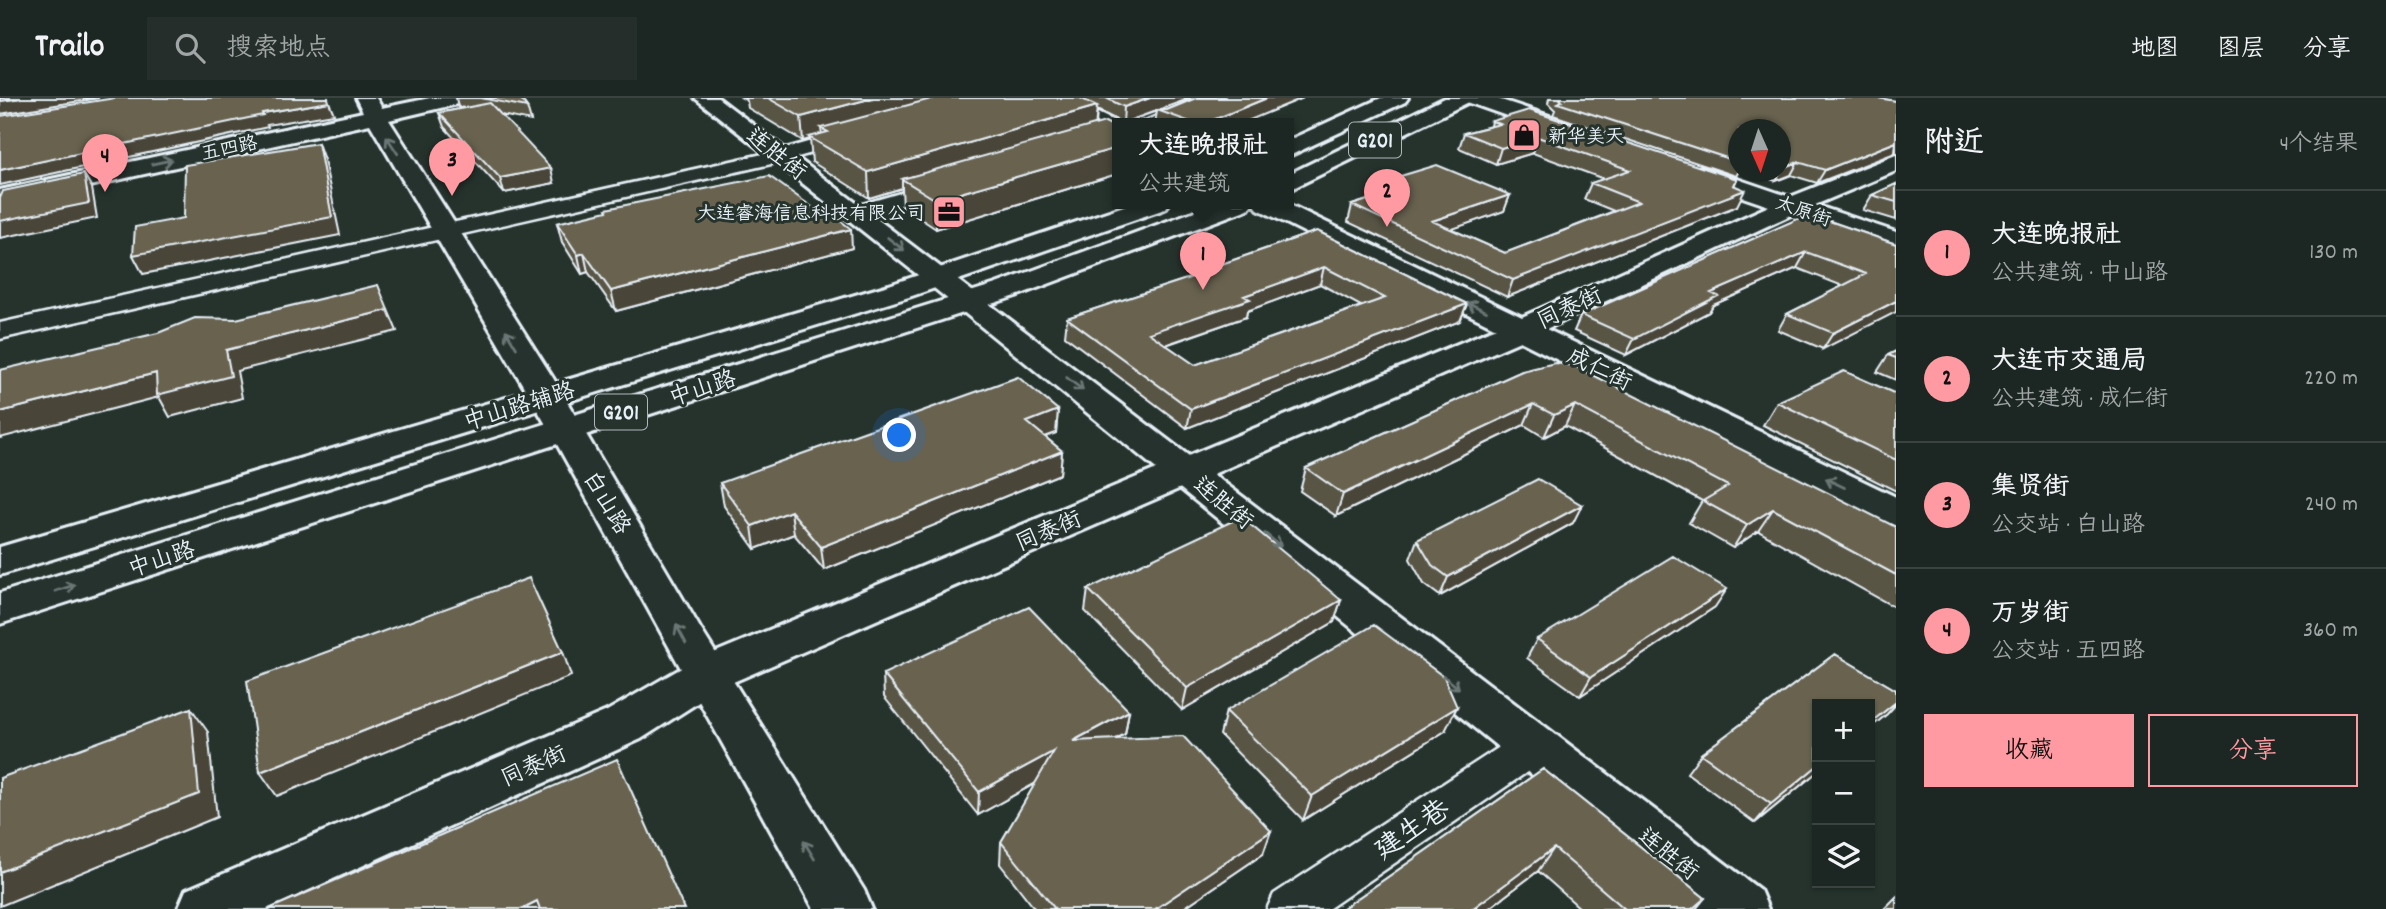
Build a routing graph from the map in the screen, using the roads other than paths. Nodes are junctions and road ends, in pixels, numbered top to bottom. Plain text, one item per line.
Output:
1 (458, 98) edge
2 (705, 98) edge
3 (1051, 98) edge
4 (1215, 98) edge
5 (1398, 98) edge
6 (1427, 98) edge
7 (1462, 98) edge
8 (1474, 98) edge
9 (371, 107) edge
10 (1163, 118) edge
11 (1112, 130) edge
12 (872, 131) edge
13 (1112, 135) edge
14 (1594, 139) edge
15 (1091, 142) edge
16 (1294, 147) edge
17 (780, 156) junction
18 (1294, 161) edge
19 (1896, 162) edge
20 (1671, 165) edge
21 (960, 181) edge
22 (1294, 181) edge
23 (0, 198) edge
24 (1792, 205) junction
25 (1144, 209) edge
26 (1181, 209) edge
27 (1222, 209) edge
28 (1277, 209) edge
29 (856, 212) junction
30 (446, 230) junction
31 (1896, 241) edge
32 (955, 290) junction
33 (1521, 329) junction
34 (0, 331) edge
35 (555, 413) junction
36 (1186, 471) junction
37 (1896, 513) edge
38 (0, 561) edge
39 (0, 584) edge
40 (0, 609) edge
41 (708, 674) junction
42 (1532, 747) junction
43 (206, 909) edge
44 (844, 909) edge
45 (1290, 909) edge
46 (1740, 909) edge

1 - 9 main road, 五四路
2 - 17 main road, 连胜街
3 - 11 main road
4 - 10 street
5 - 16 main road
6 - 18 main road, G201
7 - 22 main road, G201
8 - 14 main road
23 -> 9 main road, 五四路
30 -> 9 main road, 白山路
12 - 17 street
13 - 15 street
17 - 29 main road, 连胜街
17 - 30 street
19 - 24 main road, 同泰街
20 - 24 main road, 太原街
21 - 29 street
24 - 31 main road, 太原街
24 - 33 main road, 同泰街
25 - 32 main road
26 - 32 main road, 中山路 / G201
27 - 32 main road, 中山路 / G201
33 -> 28 main road, 成仁街
29 -> 32 main road, 连胜街
30 - 34 street
35 -> 30 main road, 白山路
32 - 35 main road, 中山路 / G201
32 -> 36 main road, 连胜街
33 - 36 main road, 同泰街
37 -> 33 main road, 成仁街
35 - 38 main road, 中山路辅路
35 - 39 main road, 中山路 / G201
40 -> 35 main road, 中山路 / G201
41 -> 35 main road, 白山路
36 - 41 main road, 同泰街
36 -> 42 main road, 连胜街
41 - 43 main road, 同泰街
44 -> 41 main road, 白山路
42 - 45 street, 建生巷
42 - 46 main road, 连胜街

